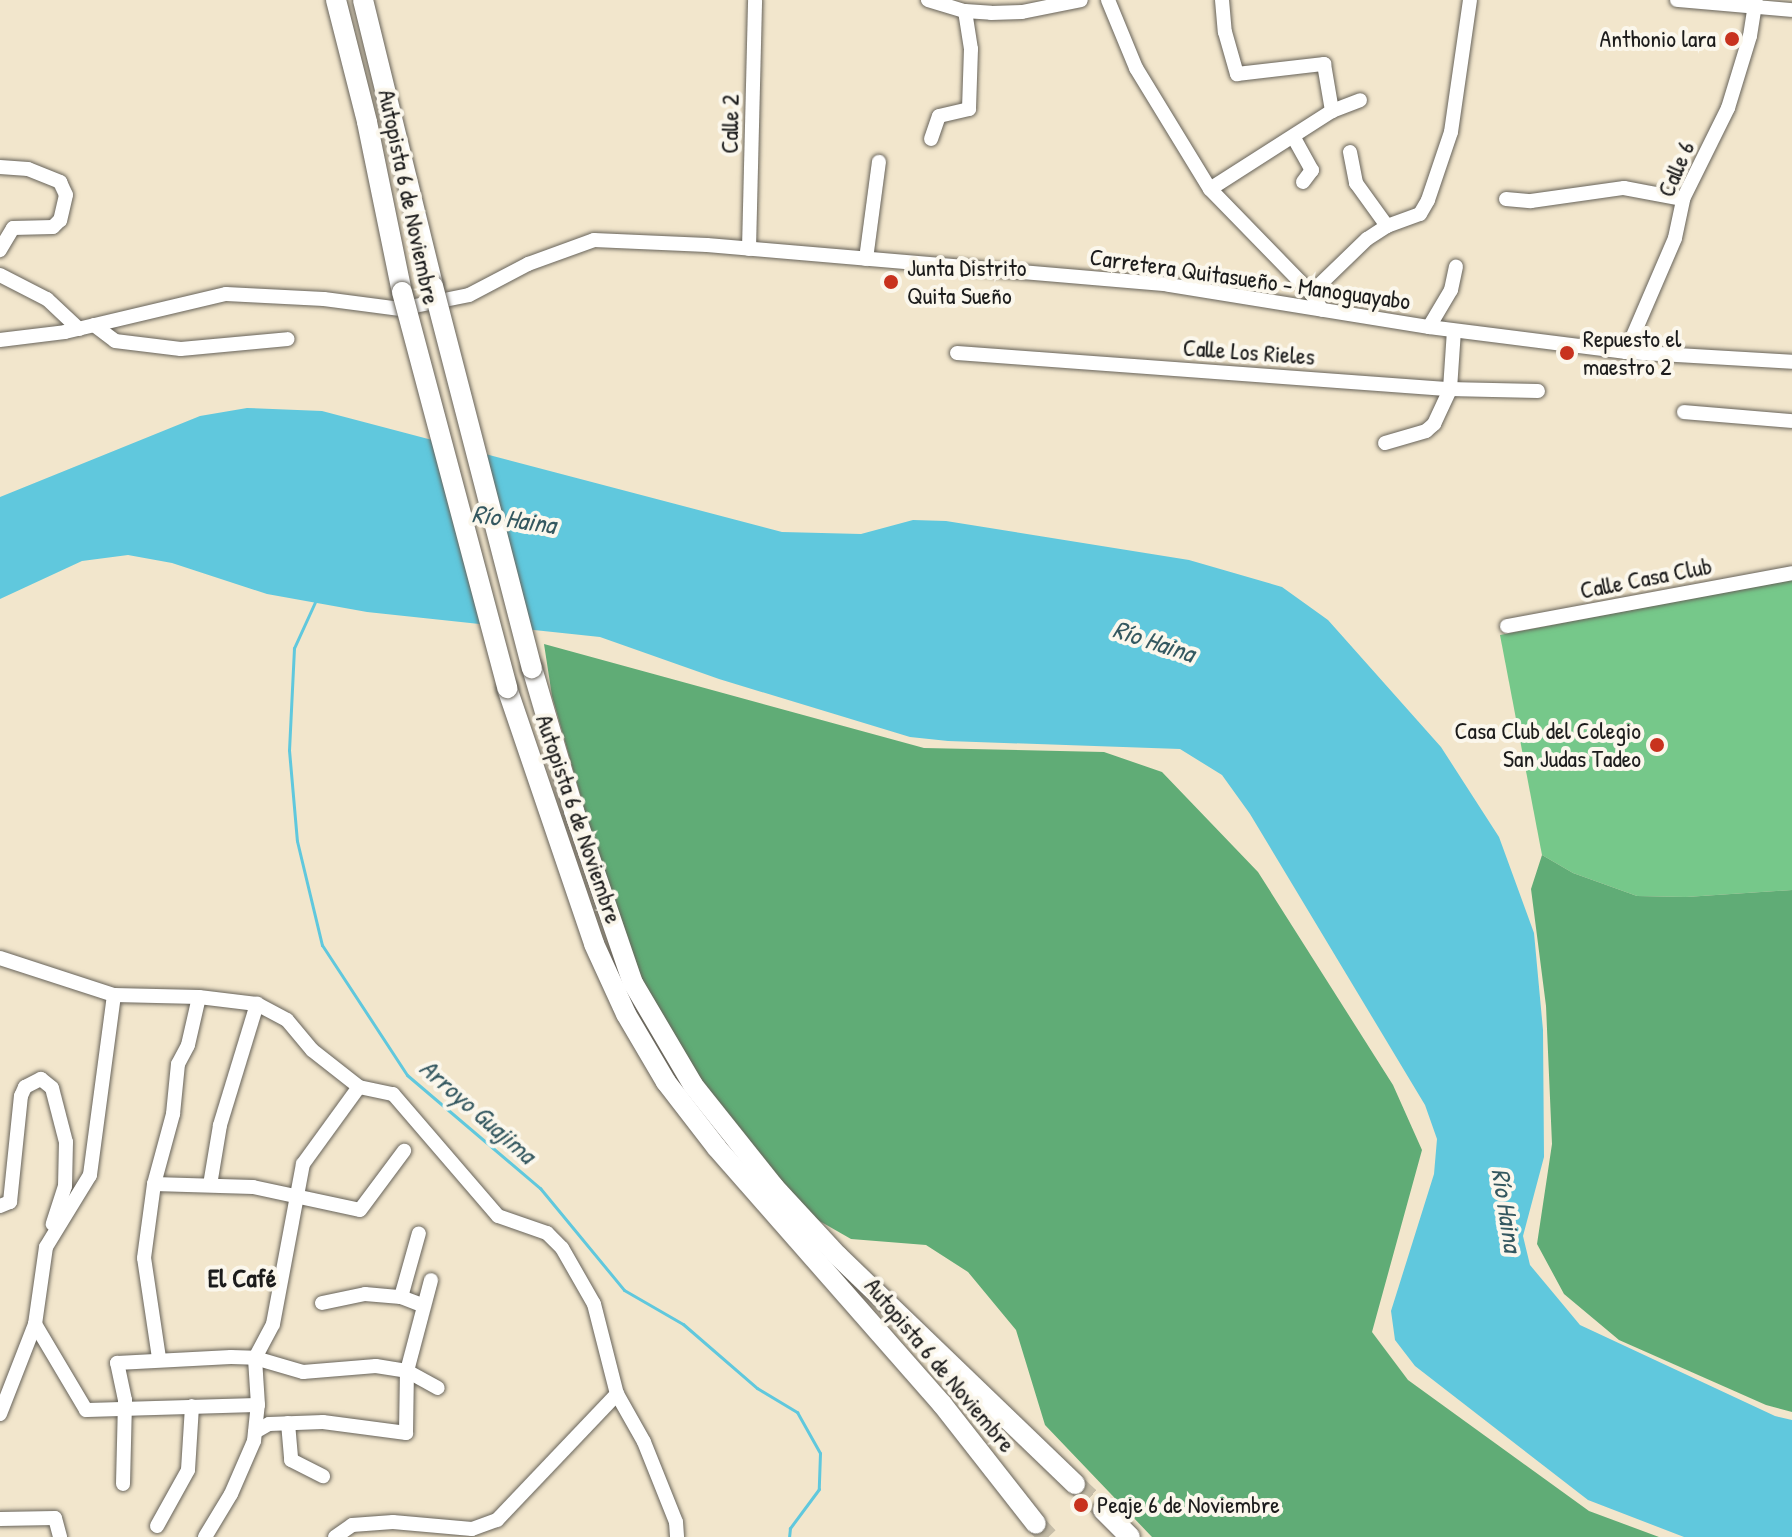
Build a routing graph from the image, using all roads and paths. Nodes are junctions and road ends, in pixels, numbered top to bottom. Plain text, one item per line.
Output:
1 (336, 0) edge
2 (363, 0) edge
3 (755, 0) edge
4 (928, 0) edge
5 (1081, 0) edge
6 (1222, 0) edge
7 (1470, 0) edge
8 (1677, 0) edge
9 (1110, 1) edge
10 (1756, 3) edge
11 (1792, 10) edge
12 (965, 11) junction
13 (1360, 100) dead end
14 (1332, 111) junction
15 (1294, 138) junction
16 (931, 139) dead end
17 (1350, 152) dead end
18 (879, 162) dead end
19 (0, 167) edge
20 (1303, 182) dead end
21 (1210, 189) junction
22 (1506, 199) dead end
23 (1683, 199) junction
24 (1387, 226) junction
25 (749, 249) junction
26 (0, 250) edge
27 (866, 259) junction
28 (1456, 267) dead end
29 (0, 275) edge
30 (1311, 293) junction
31 (1322, 310) junction
32 (87, 327) junction
33 (1429, 327) junction
34 (1454, 331) junction
35 (288, 339) dead end
36 (0, 340) edge
37 (1626, 352) junction
38 (957, 353) dead end
39 (1792, 362) edge
40 (1450, 389) junction
41 (1538, 391) dead end
42 (1684, 412) dead end
43 (1792, 421) edge
44 (1385, 443) dead end
45 (1792, 573) edge
46 (1507, 626) dead end
47 (0, 958) edge
48 (114, 995) junction
49 (199, 997) junction
50 (257, 1004) junction
51 (359, 1087) junction
52 (404, 1151) dead end
53 (0, 1162) edge
54 (16, 1165) junction
55 (154, 1184) junction
56 (210, 1185) junction
57 (299, 1196) junction
58 (0, 1206) edge
59 (419, 1233) dead end
60 (46, 1247) junction
61 (431, 1280) dead end
62 (401, 1297) junction
63 (322, 1303) dead end
64 (422, 1305) junction
65 (35, 1324) junction
66 (159, 1358) junction
67 (255, 1358) junction
68 (407, 1371) junction
69 (438, 1388) dead end
70 (617, 1394) junction
71 (258, 1405) junction
72 (192, 1406) junction
73 (124, 1410) junction
74 (0, 1414) edge
75 (288, 1423) junction
76 (255, 1432) junction
77 (323, 1476) dead end
78 (123, 1484) dead end
79 (1075, 1484) tunnel mouth
80 (1103, 1510) tunnel mouth
81 (0, 1519) edge
82 (1036, 1524) tunnel mouth
83 (157, 1526) dead end
84 (60, 1537) edge
85 (205, 1537) edge
86 (335, 1537) edge
87 (677, 1537) edge
88 (1130, 1537) edge

1 - 82 highway, Autopista 6 de Noviembre, bridge
2 - 79 highway, Autopista 6 de Noviembre, bridge
3 - 25 street, Calle 2
4 - 12 street
5 - 12 street
6 - 14 street
7 - 24 street
8 - 10 street
9 - 21 street
10 - 11 street
10 - 23 street, Calle 6
12 - 16 street
13 - 14 street
14 - 15 street
15 - 20 street
15 - 21 street
17 - 24 street
18 - 27 street
19 - 26 street
21 - 30 street
22 - 23 street
23 - 37 street, Calle 6
24 - 30 street
25 - 27 street, Carretera Quitasueño - Manoguayabo
25 - 32 street, Carretera Quitasueño - Manoguayabo
27 - 31 street, Carretera Quitasueño - Manoguayabo
28 - 33 street
29 - 32 street
30 - 31 street
31 - 33 street, Carretera Quitasueño - Manoguayabo
32 - 35 street
32 - 36 street, Carretera Quitasueño - Manoguayabo
33 - 34 street, Carretera Quitasueño - Manoguayabo
34 - 37 street, Carretera Quitasueño - Manoguayabo
34 - 40 street
37 - 39 street, Carretera Quitasueño - Manoguayabo
38 - 40 street, Calle Los Rieles
40 - 41 street, Calle Los Rieles
40 - 44 street
42 - 43 street
45 - 46 street, Calle Casa Club
47 - 48 street
48 - 49 street
48 - 60 street
49 - 50 street
49 - 55 street
50 - 51 street
50 - 56 street
51 - 57 street
51 - 70 street
52 - 57 street
53 - 54 street
54 - 58 street
54 - 60 street
55 - 56 street
55 - 66 street
56 - 57 street
57 - 67 street
59 - 62 street
60 - 65 street
61 - 64 street
62 - 63 street
62 - 64 street
64 - 68 street
65 - 73 street
65 - 74 street
66 - 67 street
66 - 73 street
67 - 68 street
67 - 71 street
68 - 69 street
68 - 75 street
70 - 86 street
70 - 87 street
71 - 72 street
71 - 76 street
72 - 73 street
72 - 83 street
73 - 78 street
75 - 76 street
75 - 77 street
76 - 85 street
80 - 88 highway
81 - 84 street

